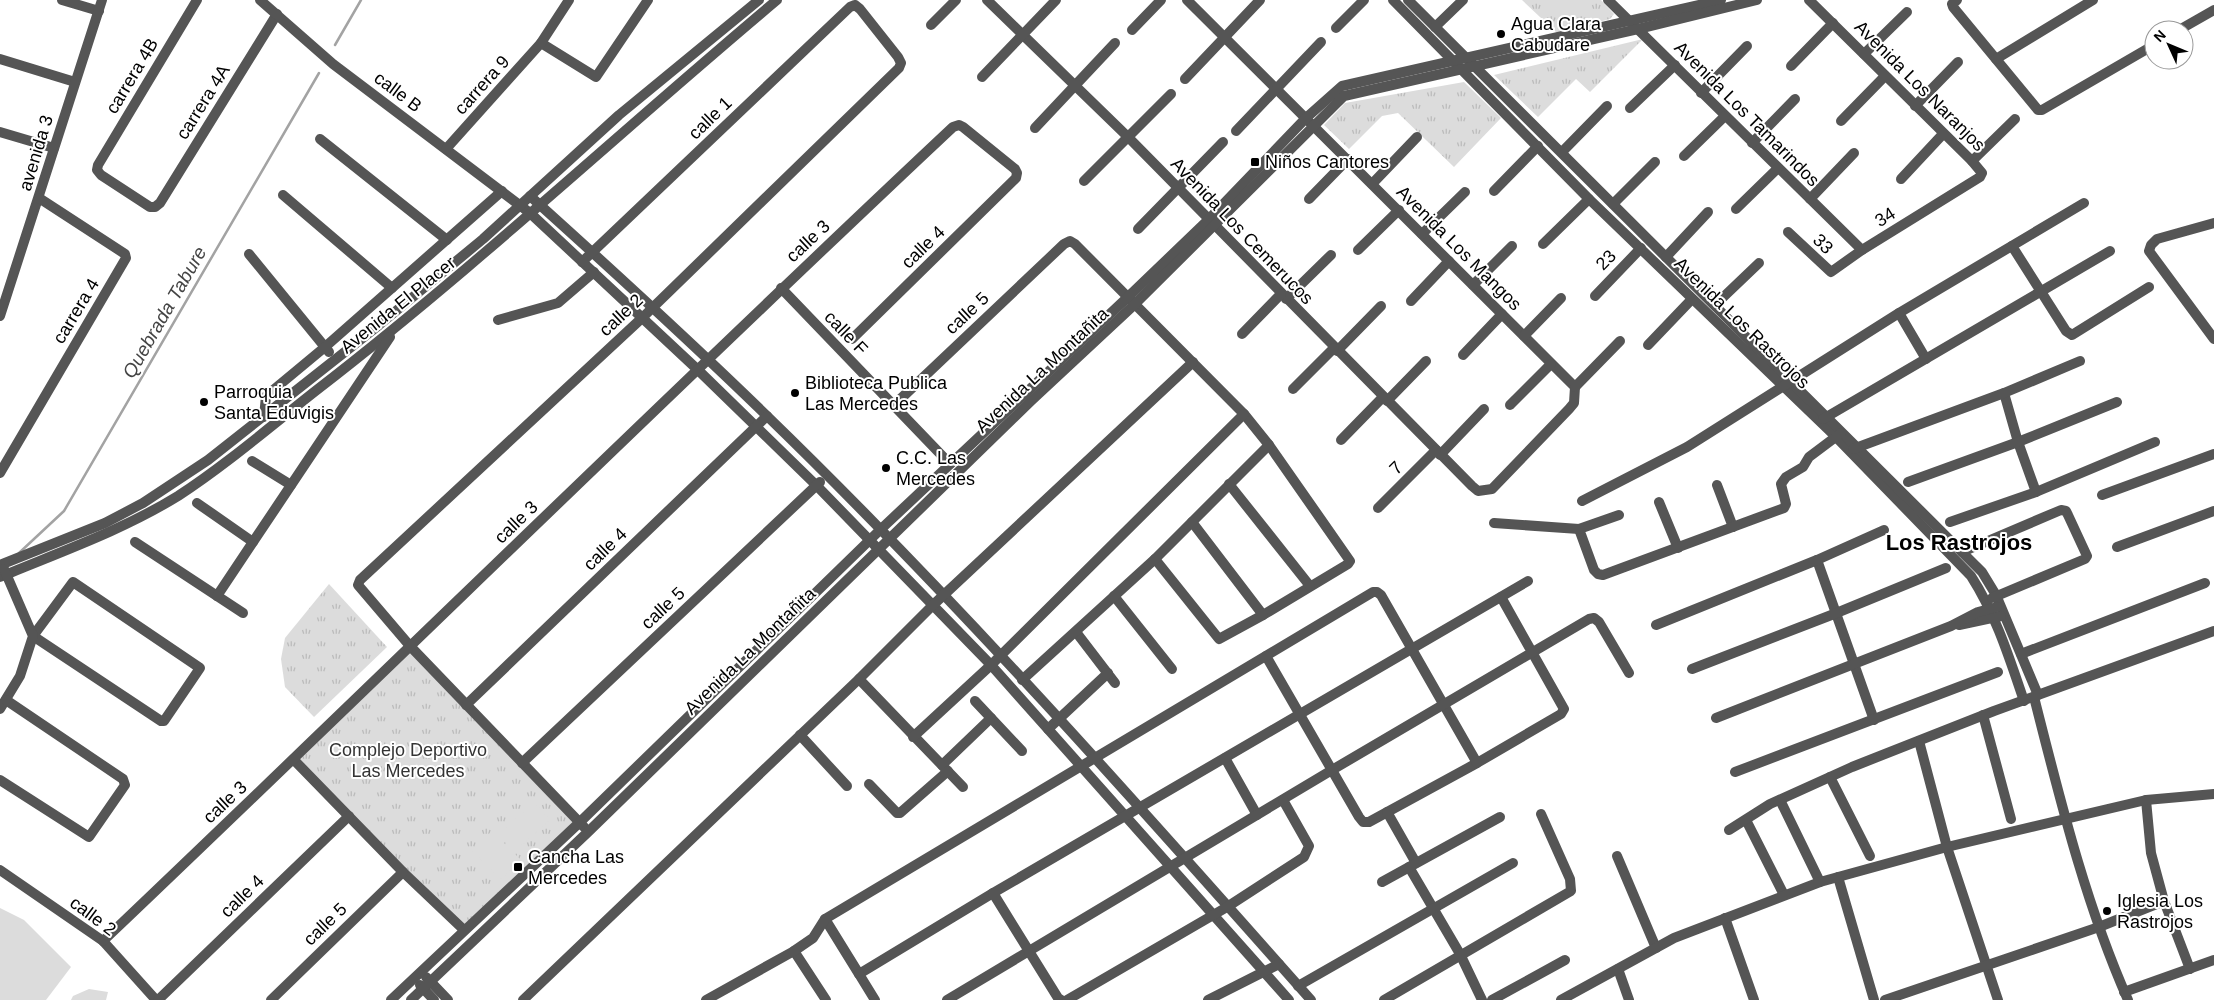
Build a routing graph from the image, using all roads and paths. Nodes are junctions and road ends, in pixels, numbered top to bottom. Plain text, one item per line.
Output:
1 (62, 0) edge
2 (102, 0) edge
3 (197, 0) edge
4 (260, 0) edge
5 (569, 0) edge
6 (648, 0) edge
7 (759, 0) edge
8 (777, 0) edge
9 (956, 0) edge
10 (987, 0) edge
11 (1056, 0) edge
12 (1161, 0) edge
13 (1188, 0) edge
14 (1260, 0) edge
15 (1364, 0) edge
16 (1393, 0) edge
17 (1408, 0) edge
18 (1463, 0) edge
19 (1608, 0) edge
20 (1721, 0) edge
21 (1757, 0) edge
22 (1809, 0) edge
23 (1957, 0) edge
24 (2093, 0) edge
25 (2214, 10) edge
26 (99, 11) junction
27 (1907, 12) dead end
28 (277, 14) junction
29 (2194, 21) edge
30 (1630, 22) junction
31 (1833, 23) junction
32 (931, 25) dead end
33 (1435, 27) junction
34 (1336, 28) dead end
35 (1132, 30) dead end
36 (1638, 30) junction
37 (1023, 35) junction
38 (1225, 37) junction
39 (541, 42) junction
40 (1320, 42) dead end
41 (1115, 43) dead end
42 (1747, 46) dead end
43 (2144, 50) edge
44 (1864, 54) junction
45 (1467, 57) junction
46 (0, 59) edge
47 (1996, 59) junction
48 (1453, 60) junction
49 (1958, 62) dead end
50 (1675, 65) junction
51 (1476, 66) junction
52 (1791, 66) dead end
53 (899, 68) joint
54 (1462, 69) junction
55 (1886, 76) junction
56 (982, 77) dead end
57 (1185, 79) dead end
58 (75, 82) junction
59 (1075, 85) junction
60 (1276, 88) junction
61 (1701, 93) junction
62 (1171, 94) dead end
63 (1794, 99) dead end
64 (1607, 106) dead end
65 (1915, 106) junction
66 (1630, 108) dead end
67 (1725, 116) junction
68 (2015, 119) dead end
69 (1841, 121) dead end
70 (1309, 122) junction
71 (1035, 128) dead end
72 (1236, 131) dead end
73 (0, 132) edge
74 (1943, 134) junction
75 (1128, 137) junction
76 (1417, 137) dead end
77 (320, 139) dead end
78 (1223, 142) dead end
79 (1752, 143) junction
80 (1538, 146) junction
81 (54, 148) junction
82 (446, 149) junction
83 (1562, 152) junction
84 (1854, 153) dead end
85 (1684, 156) dead end
86 (1348, 159) junction
87 (1972, 161) junction
88 (1655, 162) dead end
89 (1778, 168) junction
90 (1980, 177) joint
91 (1016, 178) joint
92 (1901, 178) dead end
93 (1084, 181) dead end
94 (1372, 184) junction
95 (1178, 188) junction
96 (502, 191) junction
97 (1465, 192) dead end
98 (1494, 192) dead end
99 (283, 195) dead end
100 (530, 196) junction
101 (39, 198) junction
102 (1309, 199) dead end
103 (1589, 199) junction
104 (1810, 199) junction
105 (2084, 203) dead end
106 (539, 204) junction
107 (1613, 204) junction
108 (520, 205) junction
109 (155, 207) joint
110 (1736, 209) dead end
111 (1399, 210) junction
112 (1708, 212) dead end
113 (530, 213) junction
114 (1212, 222) junction
115 (2214, 223) edge
116 (1138, 229) dead end
117 (1788, 232) dead end
118 (1422, 234) junction
119 (447, 240) junction
120 (1543, 244) dead end
121 (1512, 246) dead end
122 (2012, 246) junction
123 (1641, 248) junction
124 (1358, 250) dead end
125 (1862, 250) junction
126 (2110, 251) dead end
127 (593, 252) junction
128 (249, 254) dead end
129 (1331, 255) dead end
130 (1666, 257) junction
131 (1450, 261) junction
132 (582, 262) junction
133 (1759, 263) dead end
134 (594, 272) junction
135 (1473, 285) junction
136 (2149, 287) dead end
137 (392, 288) junction
138 (781, 288) junction
139 (2040, 292) junction
140 (1284, 296) junction
141 (1595, 296) dead end
142 (1561, 298) dead end
143 (1692, 299) junction
144 (1132, 301) junction
145 (1411, 301) dead end
146 (1715, 305) junction
147 (1381, 306) dead end
148 (653, 308) junction
149 (1899, 313) junction
150 (1502, 314) junction
151 (0, 316) edge
152 (642, 318) junction
153 (498, 320) dead end
154 (397, 326) junction
155 (1242, 334) dead end
156 (1524, 336) junction
157 (2214, 338) edge
158 (852, 339) dead end
159 (1620, 341) dead end
160 (1648, 345) dead end
161 (325, 347) junction
162 (1336, 349) junction
163 (1463, 354) dead end
164 (336, 359) junction
165 (1926, 359) junction
166 (708, 360) junction
167 (1426, 361) dead end
168 (2080, 361) dead end
169 (1193, 362) junction
170 (1552, 364) junction
171 (345, 368) junction
172 (698, 370) junction
173 (1788, 384) junction
174 (1575, 387) junction
175 (1293, 389) dead end
176 (2004, 393) junction
177 (1385, 399) junction
178 (2116, 402) dead end
179 (893, 406) junction
180 (1510, 406) dead end
181 (1484, 409) dead end
182 (1244, 414) junction
183 (767, 416) junction
184 (264, 417) junction
185 (1824, 419) junction
186 (756, 427) junction
187 (1839, 434) junction
188 (1341, 440) dead end
189 (2018, 442) junction
190 (2155, 442) dead end
191 (1269, 445) junction
192 (1853, 448) junction
193 (1438, 453) junction
194 (2214, 454) edge
195 (252, 461) dead end
196 (950, 464) junction
197 (0, 473) edge
198 (826, 476) junction
199 (1908, 482) dead end
200 (1229, 484) junction
201 (291, 485) junction
202 (816, 485) junction
203 (1717, 485) dead end
204 (2036, 492) junction
205 (2102, 495) dead end
206 (1582, 501) dead end
207 (1659, 502) dead end
208 (196, 503) dead end
209 (1378, 508) dead end
210 (2214, 511) edge
211 (1619, 515) dead end
212 (1192, 522) junction
213 (1950, 522) dead end
214 (1494, 523) dead end
215 (1733, 527) junction
216 (1579, 529) junction
217 (880, 530) junction
218 (1884, 530) dead end
219 (889, 539) junction
220 (869, 540) junction
221 (135, 542) dead end
222 (253, 542) junction
223 (2117, 547) dead end
224 (1678, 548) junction
225 (878, 550) junction
226 (1962, 552) junction
227 (1155, 559) junction
228 (1817, 560) junction
229 (1, 562) edge
230 (1946, 568) dead end
231 (3, 575) edge
232 (1528, 581) dead end
233 (2205, 583) dead end
234 (1310, 586) junction
235 (217, 596) junction
236 (942, 596) junction
237 (1114, 596) junction
238 (1500, 597) junction
239 (933, 605) junction
240 (1996, 607) junction
241 (243, 613) dead end
242 (1834, 614) junction
243 (1263, 615) junction
244 (1656, 625) dead end
245 (2214, 631) edge
246 (1076, 632) junction
247 (32, 636) junction
248 (410, 646) junction
249 (1412, 648) junction
250 (1532, 654) junction
251 (2021, 654) junction
252 (1000, 656) junction
253 (1266, 656) junction
254 (1853, 663) junction
255 (991, 665) junction
256 (1172, 669) dead end
257 (1692, 669) dead end
258 (1998, 672) dead end
259 (1108, 673) junction
260 (1629, 673) dead end
261 (859, 680) junction
262 (1022, 680) junction
263 (1115, 683) dead end
264 (2036, 696) junction
265 (2024, 700) junction
266 (975, 702) dead end
267 (3, 704) edge
268 (466, 705) junction
269 (1444, 705) junction
270 (1299, 714) junction
271 (1983, 715) junction
272 (991, 718) junction
273 (1716, 718) dead end
274 (1058, 719) junction
275 (1874, 720) junction
276 (1048, 729) junction
277 (800, 735) junction
278 (913, 737) junction
279 (1918, 740) junction
280 (1022, 751) dead end
281 (1094, 758) junction
282 (1225, 758) junction
283 (294, 760) junction
284 (522, 763) junction
285 (1477, 764) junction
286 (1082, 766) junction
287 (945, 768) junction
288 (1332, 770) junction
289 (1735, 772) dead end
290 (1830, 777) junction
291 (0, 780) edge
292 (869, 784) dead end
293 (847, 786) dead end
294 (963, 787) dead end
295 (2214, 794) edge
296 (1283, 800) junction
297 (1780, 800) junction
298 (2146, 800) junction
299 (1139, 807) junction
300 (1387, 812) junction
301 (1541, 814) dead end
302 (1257, 815) junction
303 (349, 816) junction
304 (1124, 816) junction
305 (1500, 817) dead end
306 (2065, 818) junction
307 (2011, 819) dead end
308 (1746, 820) junction
309 (580, 822) junction
310 (1729, 830) dead end
311 (588, 832) junction
312 (1948, 847) junction
313 (1617, 856) dead end
314 (1870, 856) dead end
315 (1185, 859) junction
316 (1513, 863) dead end
317 (1413, 865) junction
318 (1171, 867) junction
319 (0, 870) edge
320 (403, 872) junction
321 (1838, 877) junction
322 (1382, 882) dead end
323 (1820, 882) junction
324 (993, 893) junction
325 (1784, 896) junction
326 (2164, 901) junction
327 (1227, 907) junction
328 (1434, 908) junction
329 (1213, 915) junction
330 (825, 918) junction
331 (1725, 918) junction
332 (2099, 927) junction
333 (464, 930) junction
334 (103, 941) junction
335 (1656, 948) junction
336 (1028, 950) junction
337 (794, 951) junction
338 (1460, 954) junction
339 (1566, 960) dead end
340 (2214, 960) edge
341 (1280, 964) junction
342 (1987, 965) junction
343 (1618, 969) junction
344 (2190, 969) junction
345 (1263, 972) junction
346 (859, 974) junction
347 (418, 975) junction
348 (427, 985) junction
349 (1298, 986) junction
350 (2126, 996) edge
351 (157, 1000) edge
352 (270, 1000) edge
353 (391, 1000) edge
354 (411, 1000) edge
355 (434, 1000) edge
356 (448, 1000) edge
357 (523, 1000) edge
358 (706, 1000) edge
359 (826, 1000) edge
360 (875, 1000) edge
361 (947, 1000) edge
362 (1061, 1000) edge
363 (1067, 1000) edge
364 (1208, 1000) edge
365 (1289, 1000) edge
366 (1310, 1000) edge
367 (1384, 1000) edge
368 (1482, 1000) edge
369 (1492, 1000) edge
370 (1562, 1000) edge
371 (1629, 1000) edge
372 (1754, 1000) edge
373 (1874, 1000) edge
374 (1885, 1000) edge
375 (1998, 1000) edge

1 - 26 street
2 - 26 street, avenida 3
3 - 109 street, carrera 4B
4 - 28 street, calle B
5 - 39 street, carrera 9
6 - 39 street
7 - 100 street, Avenida El Placer
8 - 106 street, Avenida El Placer
9 - 32 street
10 - 37 street, Avenida Los Cemerucos
11 - 37 street
12 - 35 street
13 - 38 street, Avenida Los Mangos
14 - 38 street
15 - 34 street
16 - 48 street, Avenida Los Rastrojos
17 - 33 street, Avenida Los Rastrojos
18 - 33 street
19 - 30 street, Avenida Los Tamarindos
20 - 30 street, Avenida La Montañita
21 - 36 street, Avenida La Montañita
22 - 31 street, Avenida Los Naranjos
23 - 47 street
24 - 47 street
25 - 29 street
26 - 58 street, avenida 3
27 - 44 street
28 - 82 street, calle B
28 - 109 street, carrera 4A
30 - 36 street, Avenida Los Tamarindos
30 - 45 street, Avenida La Montañita
31 - 44 street, Avenida Los Naranjos
31 - 52 street
33 - 45 street, Avenida Los Rastrojos
36 - 50 street, Avenida Los Tamarindos
36 - 51 street, Avenida La Montañita
37 - 56 street
37 - 59 street, Avenida Los Cemerucos
38 - 57 street
38 - 60 street, Avenida Los Mangos
39 - 82 street, carrera 9
40 - 60 street
41 - 59 street
42 - 61 street
43 - 47 street
44 - 55 street, Avenida Los Naranjos
45 - 48 street, Avenida La Montañita
45 - 51 street, Avenida Los Rastrojos
46 - 58 street
48 - 54 street, Avenida Los Rastrojos
48 - 70 street, Avenida La Montañita
49 - 65 street
50 - 61 street, Avenida Los Tamarindos
50 - 66 street
51 - 54 street, Avenida La Montañita
51 - 83 street, Avenida Los Rastrojos
53 - 127 street, calle 1
53 - 148 street, calle 2
54 - 70 street, Avenida La Montañita
54 - 80 street, Avenida Los Rastrojos
55 - 65 street, Avenida Los Naranjos
55 - 69 street
58 - 81 street, avenida 3
59 - 71 street
59 - 75 street, Avenida Los Cemerucos
60 - 70 street, Avenida Los Mangos
60 - 72 street
61 - 67 street, Avenida Los Tamarindos
62 - 75 street
63 - 79 street
64 - 83 street
65 - 74 street, Avenida Los Naranjos
67 - 79 street, Avenida Los Tamarindos
67 - 85 street
68 - 87 street
70 - 86 street, Avenida Los Mangos
70 - 114 street, Avenida La Montañita
73 - 81 street
74 - 87 street, Avenida Los Naranjos
74 - 92 street
75 - 93 street
75 - 95 street, Avenida Los Cemerucos
76 - 94 street
77 - 119 street
78 - 95 street
79 - 89 street, Avenida Los Tamarindos
80 - 98 street
80 - 103 street, Avenida Los Rastrojos
81 - 101 street, avenida 3
82 - 96 street, calle B
83 - 107 street, Avenida Los Rastrojos
84 - 104 street
86 - 94 street, Avenida Los Mangos
86 - 102 street
87 - 90 street, Avenida Los Naranjos
88 - 107 street
89 - 104 street, Avenida Los Tamarindos
89 - 110 street
90 - 125 street, 34
91 - 138 street, calle 3
91 - 158 street, calle 4
94 - 111 street, Avenida Los Mangos
95 - 114 street, Avenida Los Cemerucos
95 - 116 street
96 - 108 street, calle B
96 - 119 street
97 - 118 street
99 - 137 street
100 - 106 street
100 - 108 street, Avenida El Placer
101 - 151 street, avenida 3
101 - 197 street, carrera 4
103 - 120 street
103 - 123 street, Avenida Los Rastrojos
104 - 125 street, Avenida Los Tamarindos
105 - 122 street
106 - 113 street, Avenida El Placer
106 - 127 street
107 - 130 street, Avenida Los Rastrojos
108 - 113 street, calle B
108 - 164 street, Avenida El Placer
111 - 118 street, Avenida Los Mangos
111 - 124 street
112 - 130 street
113 - 132 street, calle B
113 - 154 street, Avenida El Placer
114 - 140 street, Avenida Los Cemerucos
114 - 144 street, Avenida La Montañita
115 - 157 street
117 - 125 street, 33
118 - 131 street, Avenida Los Mangos
119 - 137 street
121 - 135 street
122 - 139 street
122 - 149 street
123 - 141 street, 23
123 - 143 street, Avenida Los Rastrojos
126 - 139 street
127 - 132 street, calle 1
127 - 148 street
128 - 161 street
129 - 140 street
130 - 146 street, Avenida Los Rastrojos
131 - 135 street, Avenida Los Mangos
131 - 145 street
132 - 134 street, calle B
133 - 146 street
134 - 152 street, calle B
134 - 153 street
135 - 150 street, Avenida Los Mangos
136 - 139 street
137 - 161 street
138 - 166 street, calle 3
138 - 179 street, calle F
139 - 165 street
140 - 155 street
140 - 162 street, Avenida Los Cemerucos
142 - 156 street
143 - 160 street
143 - 173 street, Avenida Los Rastrojos
144 - 169 street
144 - 179 street, calle 5
144 - 196 street, Avenida La Montañita
144 - 219 street, Avenida La Montañita
146 - 173 street, Avenida Los Rastrojos
147 - 162 street
148 - 152 street, calle 2
148 - 166 street
149 - 165 street
149 - 173 street
150 - 156 street, Avenida Los Mangos
150 - 163 street
152 - 172 street, calle B
152 - 248 street, calle 2
154 - 171 street, Avenida El Placer
154 - 201 street
156 - 170 street, Avenida Los Mangos
159 - 174 street
161 - 164 street
161 - 184 street
162 - 175 street
162 - 177 street, Avenida Los Cemerucos
164 - 171 street
164 - 184 street, Avenida El Placer
165 - 185 street
166 - 172 street, calle 3
166 - 183 street
167 - 177 street
168 - 176 street
169 - 182 street
169 - 236 street
170 - 174 street, Avenida Los Mangos
170 - 180 street
171 - 231 street, Avenida El Placer
172 - 186 street, calle B
172 - 248 street, calle 3
173 - 185 street, Avenida Los Rastrojos
173 - 206 street
174 - 193 street, Avenida Los Cemerucos
176 - 189 street
176 - 192 street
177 - 188 street
177 - 193 street, Avenida Los Cemerucos
178 - 189 street
179 - 196 street, calle F
181 - 193 street, 7
182 - 191 street
182 - 252 street
183 - 186 street, calle 4
183 - 198 street
184 - 229 street, Avenida El Placer
185 - 187 street, Avenida Los Rastrojos
186 - 202 street, calle B
186 - 268 street, calle 4
187 - 192 street, Avenida Los Rastrojos
187 - 215 street
189 - 199 street
189 - 204 street
190 - 204 street
191 - 200 street
191 - 234 street
192 - 226 street, Avenida Los Rastrojos
192 - 240 street, Avenida Los Rastrojos
193 - 209 street, 7
194 - 205 street
195 - 201 street
196 - 217 street, Avenida La Montañita
198 - 202 street, calle 5
198 - 217 street
200 - 212 street
200 - 234 street
201 - 222 street
202 - 220 street, calle B
202 - 284 street, calle 5
203 - 215 street
204 - 213 street
207 - 224 street
208 - 222 street
210 - 223 street
211 - 216 street
212 - 227 street
212 - 243 street
214 - 216 street
215 - 224 street
216 - 224 street
217 - 219 street
217 - 220 street, Avenida La Montañita
218 - 228 street
219 - 225 street, Avenida La Montañita
219 - 236 street
220 - 225 street, calle B
220 - 309 street, Avenida La Montañita
221 - 235 street
222 - 235 street
225 - 239 street, calle B
225 - 311 street, Avenida La Montañita
226 - 240 street, Avenida Los Rastrojos
226 - 240 street
227 - 237 street
227 - 243 street
228 - 242 street
228 - 244 street
229 - 231 street
230 - 242 street
231 - 247 street
232 - 238 street
233 - 251 street
234 - 243 street
235 - 241 street
236 - 239 street
236 - 252 street
237 - 246 street
237 - 256 street
238 - 249 street
238 - 250 street
239 - 255 street, calle B
239 - 261 street
240 - 251 street, Avenida Los Rastrojos
240 - 254 street
240 - 265 street, Avenida Los Rastrojos
242 - 254 street
242 - 257 street
245 - 264 street
246 - 259 street
246 - 262 street
247 - 247 street
247 - 267 street
248 - 268 street
248 - 283 street, calle 3
249 - 253 street
249 - 269 street
249 - 270 street
250 - 260 street
250 - 269 street
250 - 285 street
251 - 264 street, Avenida Los Rastrojos
252 - 255 street
252 - 262 street
253 - 270 street
253 - 281 street
254 - 273 street
254 - 275 street
255 - 276 street, calle B
255 - 278 street
258 - 275 street
259 - 263 street
259 - 274 street
261 - 277 street
261 - 278 street
262 - 274 street
264 - 265 street
264 - 306 street, Avenida Los Rastrojos
265 - 271 street
266 - 272 street
267 - 291 street
268 - 284 street
269 - 285 street
269 - 288 street
270 - 282 street
270 - 288 street
271 - 279 street
271 - 307 street
272 - 280 street
272 - 287 street
274 - 276 street
274 - 281 street
275 - 289 street
276 - 286 street, calle B
277 - 293 street
277 - 357 street
278 - 287 street
279 - 290 street
279 - 312 street
281 - 286 street
281 - 299 street
282 - 299 street
282 - 302 street
283 - 303 street
283 - 334 street, calle 3
284 - 309 street
285 - 300 street
286 - 304 street, calle B
286 - 330 street
287 - 292 street
287 - 294 street
288 - 296 street
288 - 300 street
290 - 297 street
290 - 314 street
295 - 298 street
296 - 302 street
296 - 327 street
297 - 308 street
297 - 323 street
298 - 306 street
298 - 326 street
299 - 304 street
299 - 315 street
300 - 317 street
301 - 338 street
302 - 315 street
303 - 320 street
303 - 351 street, calle 4
304 - 318 street, calle B
304 - 324 street
305 - 317 street
306 - 312 street
306 - 332 street, Avenida Los Rastrojos
308 - 310 street
308 - 325 street
309 - 311 street
309 - 333 street, Avenida La Montañita
311 - 348 street, Avenida La Montañita
312 - 321 street
312 - 342 street
313 - 335 street
315 - 318 street
315 - 327 street
316 - 328 street
317 - 322 street
317 - 328 street
318 - 329 street, calle B
318 - 336 street
319 - 334 street, calle 2
320 - 333 street
320 - 352 street, calle 5
321 - 323 street
321 - 373 street
323 - 325 street
324 - 336 street
324 - 346 street
325 - 331 street
326 - 332 street
326 - 344 street
327 - 329 street
327 - 341 street
328 - 338 street
328 - 349 street
329 - 345 street, calle B
329 - 363 street
330 - 337 street
330 - 346 street
331 - 335 street
331 - 372 street
332 - 342 street
332 - 350 street, Avenida Los Rastrojos
333 - 347 street, Avenida La Montañita
334 - 351 street, calle 2
335 - 343 street
336 - 361 street
336 - 362 street
337 - 358 street
337 - 359 street
338 - 367 street
338 - 368 street
339 - 369 street
340 - 344 street
341 - 345 street
341 - 349 street
342 - 374 street
342 - 375 street
343 - 370 street
343 - 371 street
344 - 350 street
345 - 364 street
345 - 365 street, calle B
346 - 360 street
347 - 348 street
347 - 353 street, Avenida La Montañita
348 - 354 street, Avenida La Montañita
348 - 355 street
348 - 356 street
349 - 366 street

